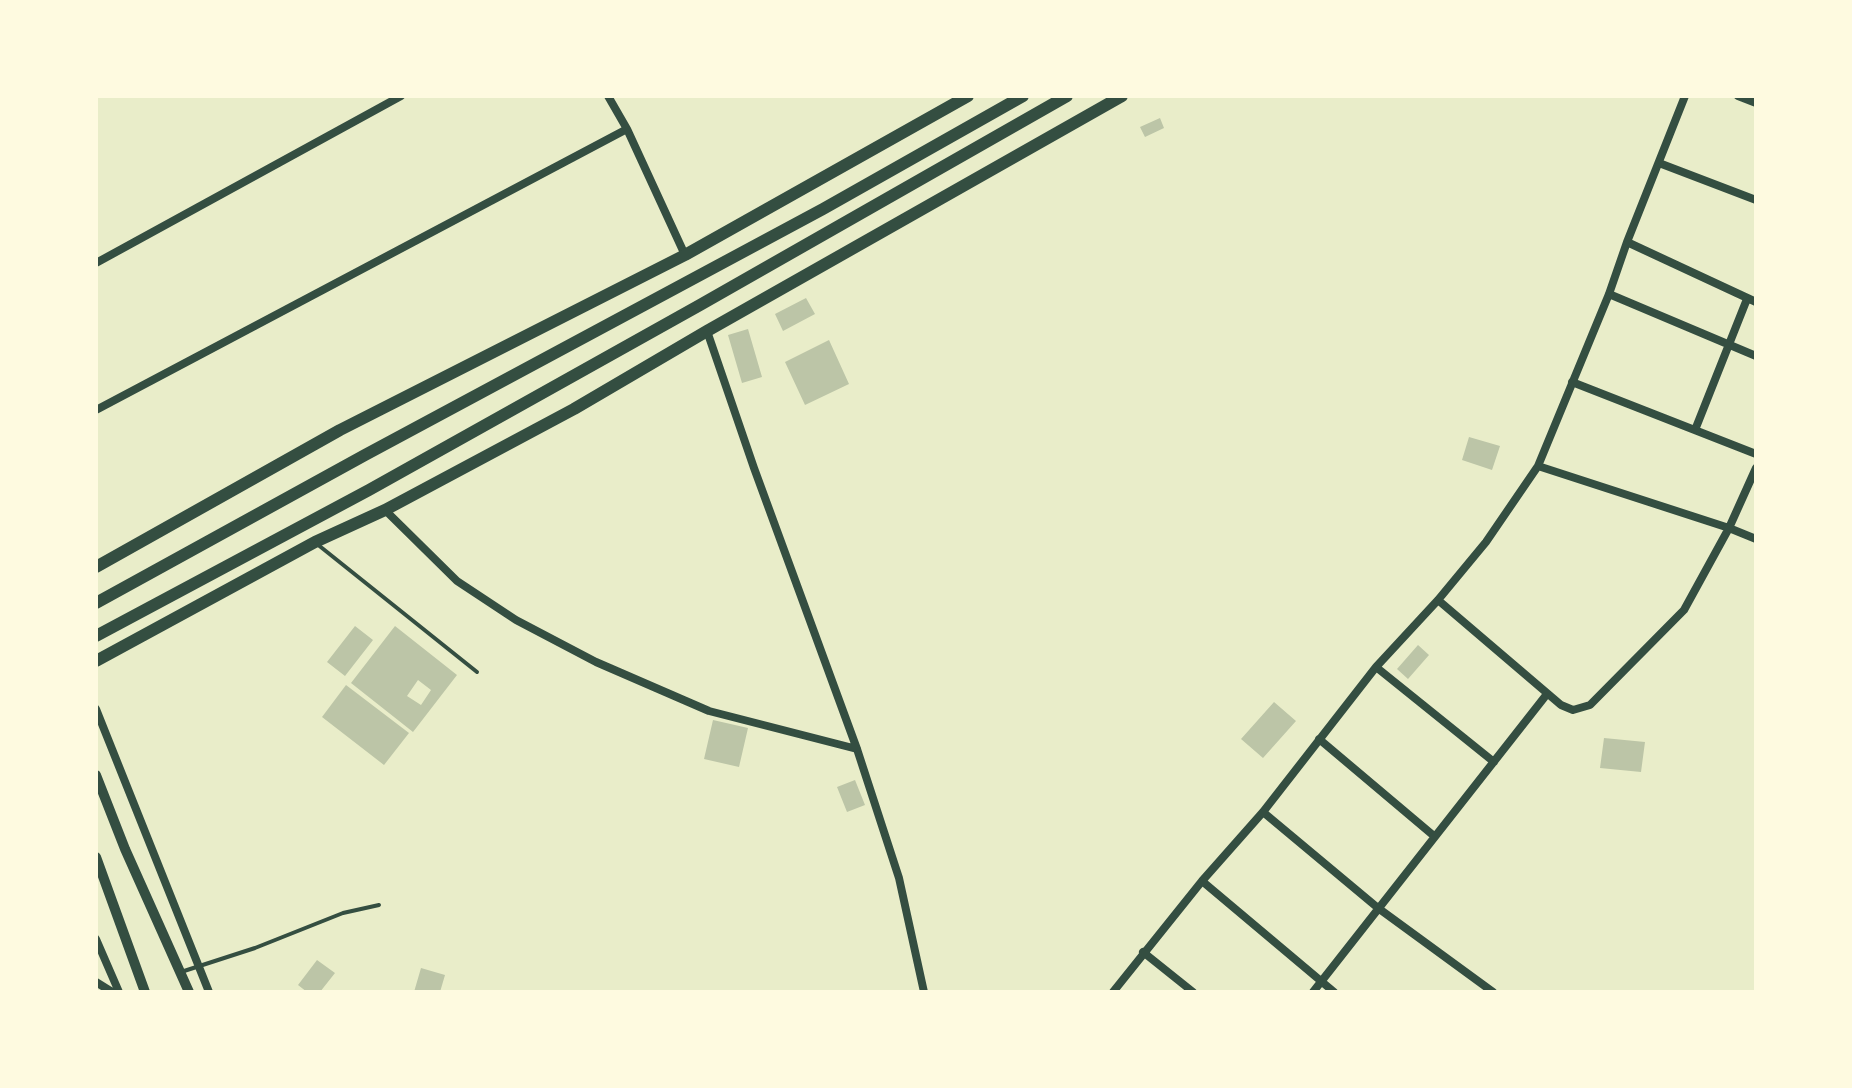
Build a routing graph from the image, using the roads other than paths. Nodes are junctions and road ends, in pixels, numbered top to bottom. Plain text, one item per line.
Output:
1 (401, 96) edge
2 (608, 96) edge
3 (968, 96) edge
4 (1023, 96) edge
5 (1067, 96) edge
6 (1122, 96) edge
7 (1685, 96) edge
8 (1738, 96) edge
9 (1756, 103) edge
10 (627, 129) junction
11 (1659, 163) junction
12 (1756, 200) edge
13 (1627, 242) junction
14 (685, 255) junction
15 (96, 263) edge
16 (1609, 294) junction
17 (1752, 300) edge
18 (707, 331) junction
19 (1728, 345) junction
20 (1756, 356) edge
21 (1572, 382) junction
22 (96, 410) edge
23 (1695, 430) junction
24 (1756, 454) edge
25 (1538, 466) junction
26 (1756, 468) edge
27 (385, 510) junction
28 (1729, 528) junction
29 (1756, 539) edge
30 (315, 542) junction
31 (96, 567) edge
32 (1438, 600) junction
33 (96, 603) edge
34 (96, 636) edge
35 (96, 661) edge
36 (1376, 667) junction
37 (477, 672) dead end
38 (1547, 694) junction
39 (96, 709) edge
40 (1319, 739) junction
41 (857, 749) junction
42 (1494, 762) junction
43 (96, 775) edge
44 (1263, 812) junction
45 (1434, 836) junction
46 (96, 857) edge
47 (1202, 881) junction
48 (379, 905) dead end
49 (1378, 908) junction
50 (96, 939) edge
51 (1143, 952) junction
52 (198, 965) junction
53 (181, 972) junction
54 (96, 982) edge
55 (1321, 982) junction
56 (142, 991) edge
57 (112, 992) edge
58 (119, 992) edge
59 (189, 992) edge
60 (209, 992) edge
61 (924, 992) edge
62 (1113, 992) edge
63 (1193, 992) edge
64 (1313, 992) edge
65 (1334, 992) edge
66 (1493, 992) edge

1 - 15 street
2 - 10 street
3 - 14 main road
4 - 33 main road
5 - 34 main road
6 - 18 main road
7 - 11 street
8 - 9 street
10 - 14 street
10 - 22 street
11 - 12 street
11 - 13 street
13 - 16 street
13 - 17 street
14 - 31 main road
16 - 19 street
16 - 21 street
17 - 19 street
18 - 27 main road
18 - 41 street
19 - 20 street
19 - 23 street
21 - 23 street
21 - 25 street
23 - 24 street
25 - 28 street
25 - 32 street
26 - 28 street
27 - 30 main road
27 - 41 street
28 - 29 street
28 - 38 street
30 - 35 main road
30 - 37 lane
32 - 36 street
32 - 38 street
36 - 40 street
36 - 42 street
38 - 42 street
39 - 52 street
40 - 44 street
40 - 45 street
41 - 61 street
42 - 45 street
43 - 53 street
44 - 47 street
44 - 49 street
45 - 49 street
46 - 56 street
47 - 51 street
47 - 55 street
48 - 52 lane
49 - 55 street
49 - 66 street
50 - 58 street
51 - 62 street
51 - 63 street
52 - 53 lane
52 - 60 street
53 - 59 street
54 - 57 street
55 - 64 street
55 - 65 street

